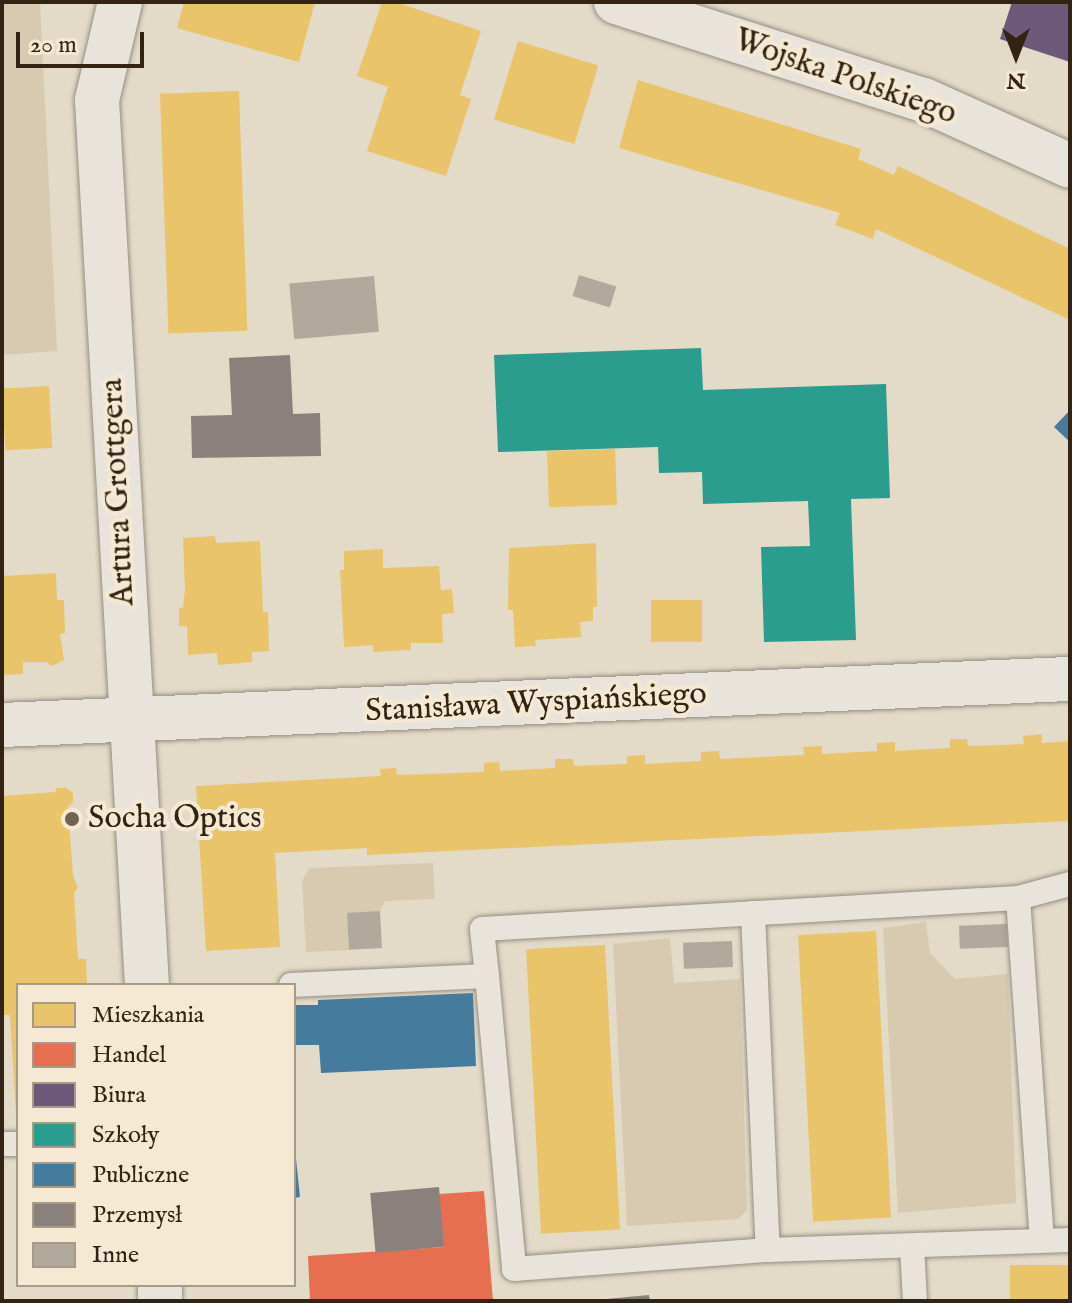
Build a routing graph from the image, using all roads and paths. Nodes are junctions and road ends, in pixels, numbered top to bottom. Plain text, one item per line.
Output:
1 (120, 2) edge
2 (616, 2) edge
3 (1070, 166) edge
4 (1070, 679) edge
5 (131, 718) junction
6 (2, 725) edge
7 (1070, 884) edge
8 (1018, 898) junction
9 (753, 913) junction
10 (487, 976) junction
11 (147, 983) edge
12 (296, 985) edge
13 (1042, 1239) junction
14 (1070, 1240) edge
15 (912, 1246) junction
16 (768, 1250) junction
17 (915, 1301) edge

1 - 5 street, Artura Grottgera
2 - 3 street, Wojska Polskiego
4 - 5 street, Stanisława Wyspiańskiego
5 - 6 street, Stanisława Wyspiańskiego
5 - 11 street, Artura Grottgera
7 - 8 lane
8 - 9 lane
8 - 13 lane
9 - 10 lane
9 - 16 lane
10 - 12 lane
10 - 16 lane
13 - 14 lane
13 - 15 lane
15 - 16 lane
15 - 17 lane

